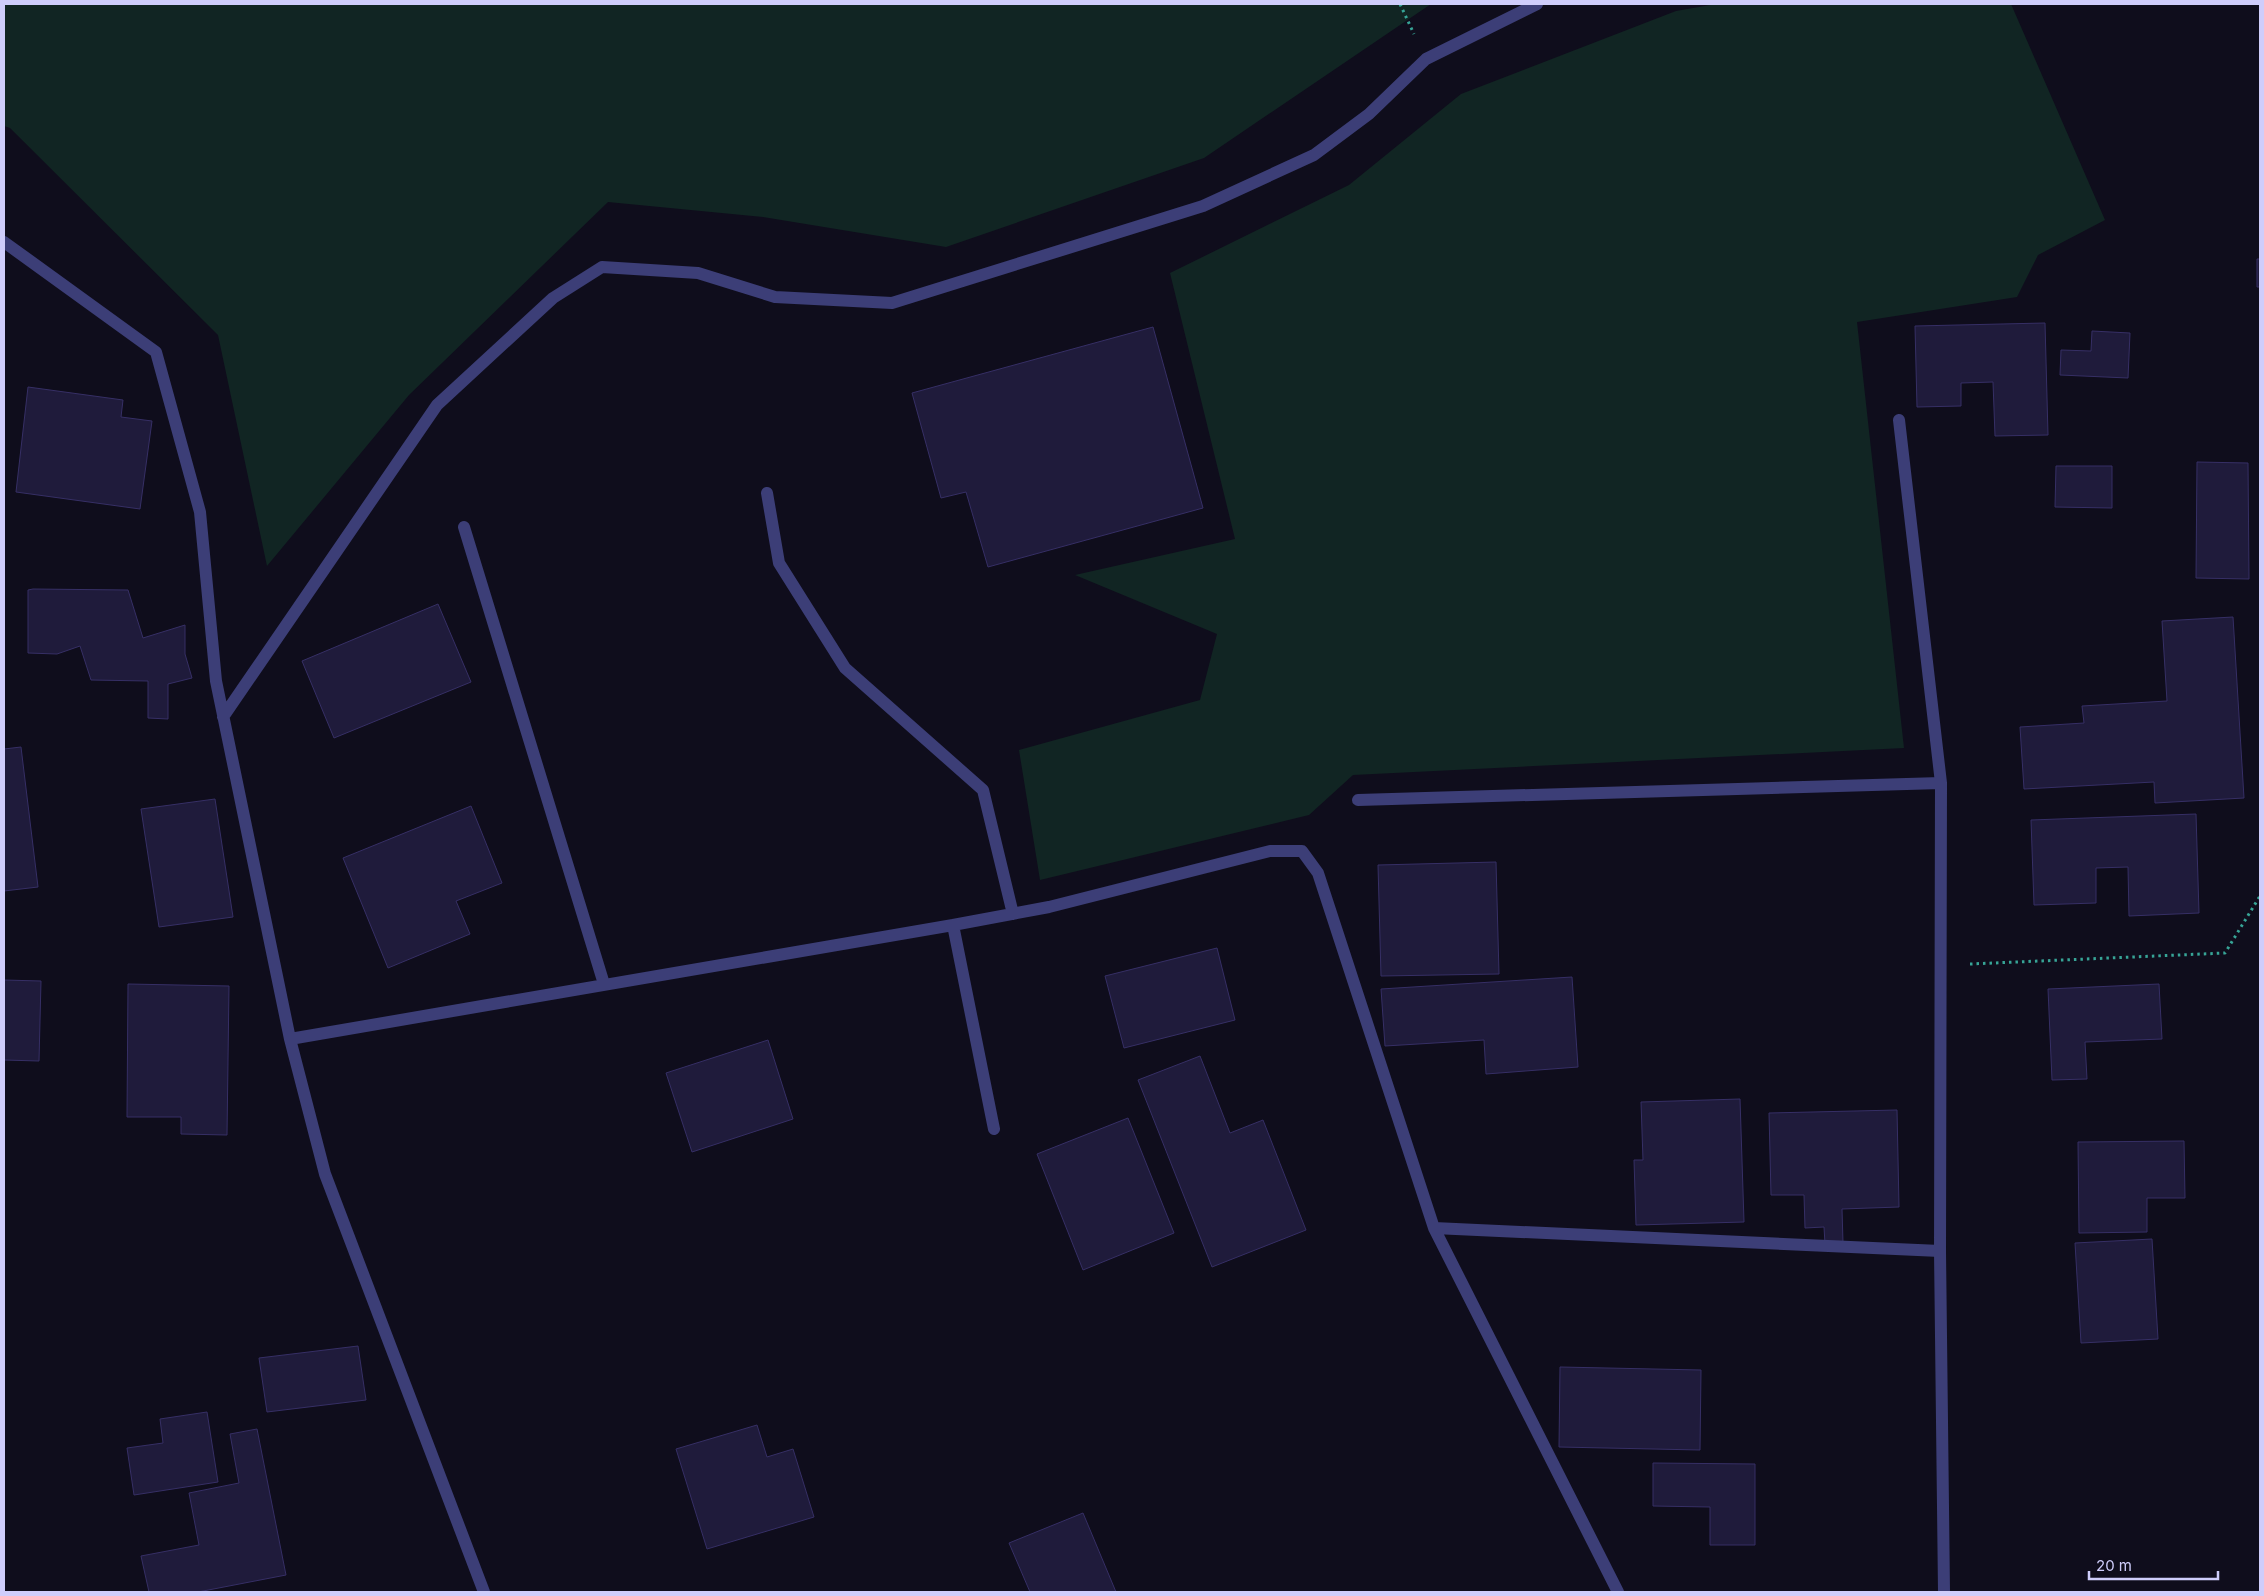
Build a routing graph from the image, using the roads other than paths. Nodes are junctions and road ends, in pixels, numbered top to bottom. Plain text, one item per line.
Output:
1 (1536, 4) edge
2 (4, 242) edge
3 (1899, 420) dead end
4 (766, 493) dead end
5 (464, 527) dead end
6 (223, 717) junction
7 (1941, 784) junction
8 (1358, 800) dead end
9 (1013, 914) junction
10 (953, 925) junction
11 (604, 984) junction
12 (290, 1039) junction
13 (994, 1129) dead end
14 (1434, 1228) junction
15 (1940, 1251) junction
16 (484, 1592) edge
17 (1618, 1592) edge
18 (1944, 1592) edge

1 - 6 street
2 - 6 street
3 - 7 street
4 - 9 street
5 - 11 street
6 - 12 street
7 - 8 street
7 - 15 street
9 - 10 street
9 - 14 street
10 - 11 street
10 - 13 street
11 - 12 street
12 - 16 street
14 - 15 street
14 - 17 street
15 - 18 street

